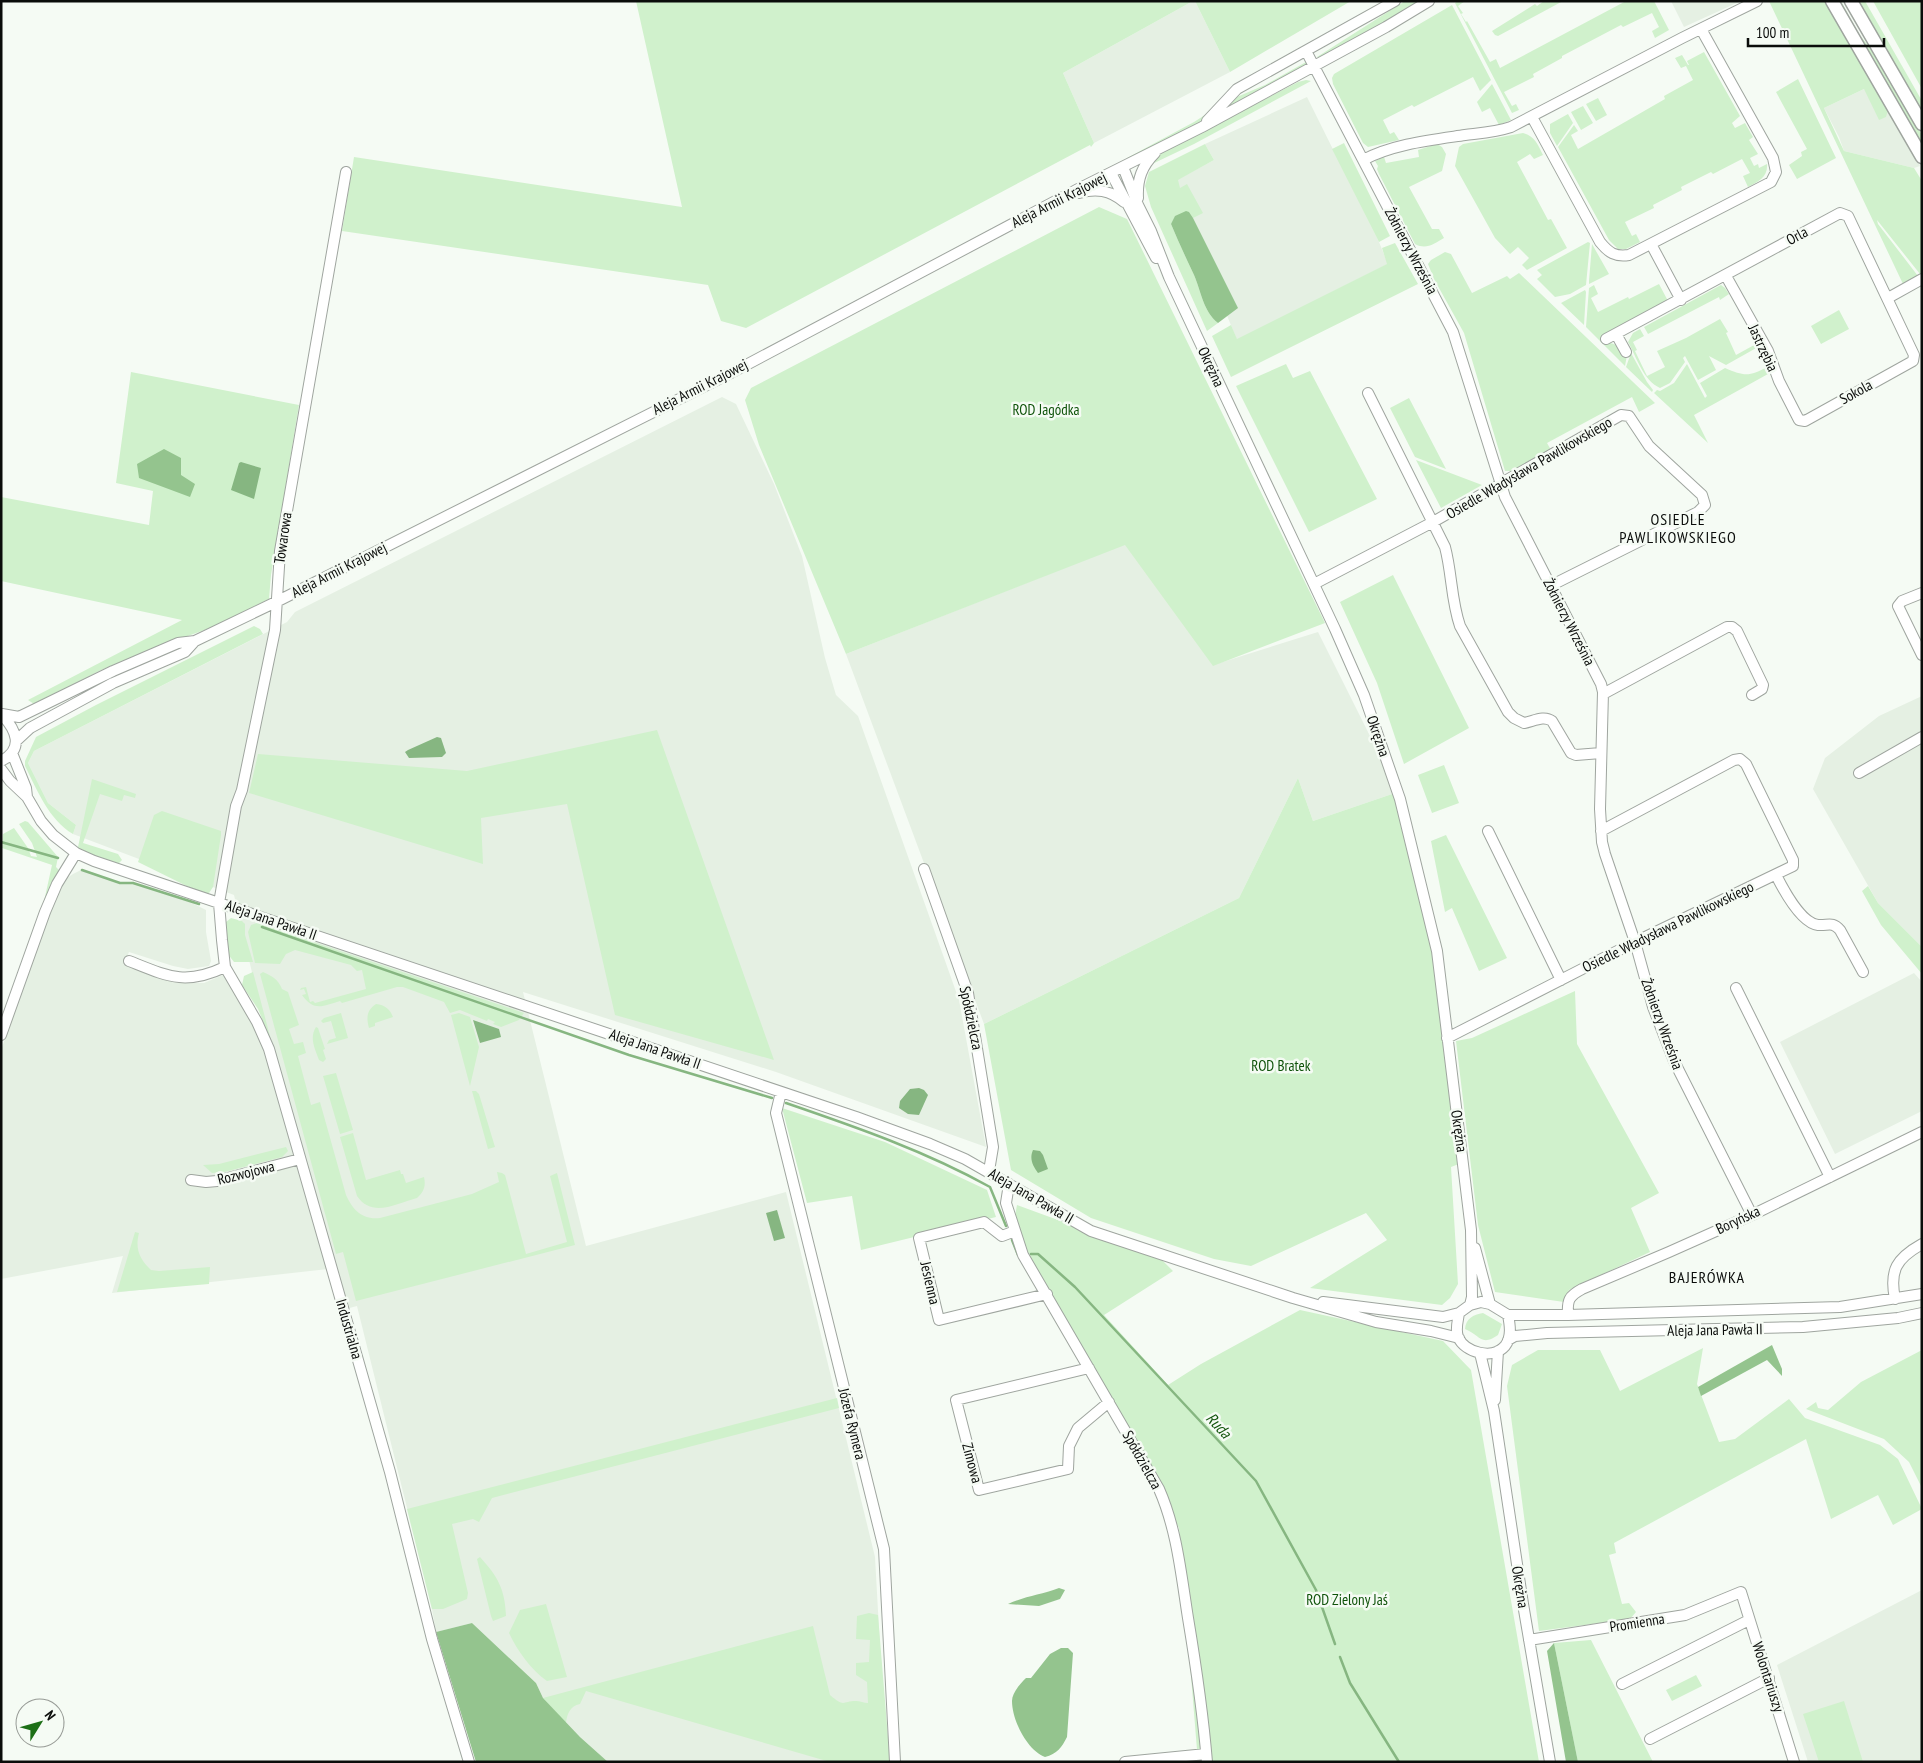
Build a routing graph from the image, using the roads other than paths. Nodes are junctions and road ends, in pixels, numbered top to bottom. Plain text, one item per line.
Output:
1 (1395, 1) edge
2 (1429, 1) edge
3 (1757, 1) edge
4 (1832, 1) edge
5 (1852, 1) edge
6 (1701, 29) junction
7 (1306, 51) junction
8 (1315, 66) junction
9 (1532, 117) junction
10 (1922, 124) edge
11 (1202, 127) junction
12 (1162, 147) junction
13 (1922, 157) edge
14 (1363, 160) junction
15 (1117, 170) junction
16 (346, 172) dead end
17 (1064, 197) junction
18 (1133, 205) junction
19 (1651, 244) junction
20 (1726, 276) junction
21 (1922, 279) edge
22 (1888, 298) junction
23 (1681, 300) junction
24 (1616, 334) junction
25 (1606, 339) dead end
26 (1626, 352) dead end
27 (1913, 361) joint
28 (1368, 393) dead end
29 (1799, 420) joint
30 (1502, 485) junction
31 (1433, 522) junction
32 (1314, 584) junction
33 (1550, 586) junction
34 (1922, 593) edge
35 (278, 601) junction
36 (195, 641) junction
37 (1922, 655) edge
38 (1603, 694) junction
39 (1752, 695) dead end
40 (1, 714) edge
41 (1922, 737) edge
42 (16, 741) junction
43 (12, 753) junction
44 (1601, 753) junction
45 (1, 761) edge
46 (1, 768) edge
47 (1859, 773) dead end
48 (27, 798) junction
49 (1488, 831) dead end
50 (1601, 831) junction
51 (76, 853) junction
52 (924, 869) dead end
53 (1776, 875) junction
54 (219, 903) junction
55 (1635, 942) junction
56 (129, 961) dead end
57 (225, 967) junction
58 (1863, 972) dead end
59 (1560, 980) junction
60 (1736, 988) dead end
61 (1, 1035) edge
62 (1447, 1038) junction
63 (781, 1092) junction
64 (1922, 1132) edge
65 (300, 1159) junction
66 (989, 1171) junction
67 (1830, 1177) junction
68 (191, 1180) dead end
69 (1009, 1184) junction
70 (1752, 1214) junction
71 (1471, 1230) junction
72 (1014, 1231) junction
73 (1922, 1244) edge
74 (1047, 1294) junction
75 (1922, 1294) edge
76 (1292, 1298) junction
77 (1894, 1299) junction
78 (1490, 1304) junction
79 (1470, 1305) junction
80 (1459, 1313) junction
81 (1922, 1313) edge
82 (1508, 1315) junction
83 (1568, 1315) junction
84 (1459, 1338) junction
85 (1508, 1340) junction
86 (1498, 1351) junction
87 (1480, 1353) junction
88 (1089, 1368) junction
89 (1109, 1402) junction
90 (1494, 1411) junction
91 (1742, 1592) joint
92 (1749, 1620) junction
93 (1529, 1640) junction
94 (1769, 1678) junction
95 (1622, 1684) dead end
96 (1650, 1739) dead end
97 (1206, 1758) edge
98 (469, 1762) edge
99 (895, 1762) edge
100 (1125, 1762) edge
101 (1550, 1762) edge
102 (1794, 1762) edge

1 - 7 street, Aleja Armii Krajowej
2 - 8 street, Aleja Armii Krajowej
3 - 6 street
4 - 13 main road
5 - 10 main road
6 - 9 street
6 - 19 street
7 - 8 street, Żołnierzy Września
7 - 11 street, Aleja Armii Krajowej
8 - 11 street, Aleja Armii Krajowej
8 - 14 street, Żołnierzy Września
9 - 14 street
9 - 19 street
11 - 12 street, Aleja Armii Krajowej
12 - 15 street, Aleja Armii Krajowej
12 - 18 street
14 - 30 street, Żołnierzy Września
15 - 17 street, Aleja Armii Krajowej
15 - 18 street, Okrężna
16 - 35 street, Towarowa
17 - 18 street
17 - 35 street, Aleja Armii Krajowej
18 - 32 street, Okrężna
19 - 23 street
20 - 22 street, Orla
20 - 23 street, Orla
20 - 29 street, Jastrzębia
21 - 22 street
22 - 27 street, Orla
23 - 24 street, Orla
24 - 25 street, Orla
24 - 26 street
27 - 29 street, Sokola
28 - 31 street, Osiedle Władysława Pawlikowskiego
30 - 31 street, Osiedle Władysława Pawlikowskiego
30 - 33 street, Żołnierzy Września
30 - 33 street, Osiedle Władysława Pawlikowskiego
31 - 32 street, Osiedle Władysława Pawlikowskiego
31 - 44 street, Osiedle Władysława Pawlikowskiego
32 - 62 street, Okrężna
33 - 38 street, Żołnierzy Września
34 - 37 street
35 - 36 street, Aleja Armii Krajowej
35 - 54 street, Towarowa
36 - 40 street, Aleja Armii Krajowej
36 - 42 street, Aleja Armii Krajowej
38 - 39 street
38 - 44 street, Żołnierzy Września
40 - 42 street
41 - 47 street
42 - 43 street
43 - 45 street
43 - 48 street, Aleja Jana Pawła II
44 - 50 street, Żołnierzy Września
46 - 48 street, Aleja Jana Pawła II
48 - 51 street, Aleja Jana Pawła II
49 - 59 street
50 - 53 street, Osiedle Władysława Pawlikowskiego
50 - 55 street, Żołnierzy Września
51 - 54 street, Aleja Jana Pawła II
51 - 61 street
52 - 66 street, Spółdzielcza
53 - 55 street, Osiedle Władysława Pawlikowskiego
53 - 58 street
54 - 57 street, Industrialna
54 - 63 street, Aleja Jana Pawła II
55 - 59 street, Osiedle Władysława Pawlikowskiego
55 - 70 street, Żołnierzy Września
56 - 57 street
57 - 65 street, Industrialna
59 - 62 street, Osiedle Władysława Pawlikowskiego
60 - 67 street
62 - 71 street, Okrężna
63 - 66 street, Aleja Jana Pawła II
63 - 99 street, Józefa Rymera
64 - 67 street, Boryńska
65 - 68 street, Rozwojowa
65 - 98 street, Industrialna
66 - 69 street, Aleja Jana Pawła II
67 - 70 street, Boryńska
69 - 72 street, Spółdzielcza
69 - 76 street, Aleja Jana Pawła II
70 - 83 street, Boryńska
71 - 78 street, Okrężna
71 - 79 street, Okrężna
72 - 74 street, Spółdzielcza
72 - 74 street, Jesienna
73 - 77 street
74 - 88 street, Spółdzielcza
75 - 77 street, Aleja Jana Pawła II
76 - 80 street, Aleja Jana Pawła II
76 - 84 street, Aleja Jana Pawła II
77 - 83 street, Aleja Jana Pawła II
78 - 79 street
78 - 82 street
79 - 80 street
80 - 84 street
81 - 85 street, Aleja Jana Pawła II
82 - 83 street, Aleja Jana Pawła II
82 - 85 street
84 - 87 street
85 - 86 street
86 - 87 street
86 - 90 street, Okrężna
87 - 90 street, Okrężna
88 - 89 street, Spółdzielcza
88 - 89 street, Zimowa
89 - 97 street, Spółdzielcza
90 - 93 street, Okrężna
91 - 92 street, Wolontariuszy
91 - 93 street, Promienna
92 - 94 street, Wolontariuszy
92 - 95 street
93 - 101 street, Okrężna
94 - 96 street
94 - 102 street, Wolontariuszy
97 - 100 street

